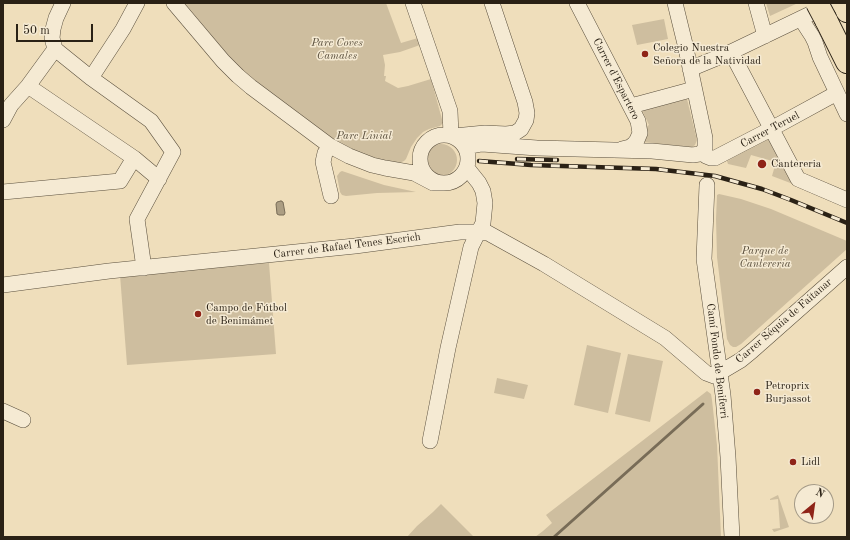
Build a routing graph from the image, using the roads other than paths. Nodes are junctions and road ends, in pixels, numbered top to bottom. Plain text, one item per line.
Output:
1 (62, 3) edge
2 (137, 3) edge
3 (174, 3) edge
4 (413, 3) edge
5 (492, 3) edge
6 (577, 3) edge
7 (675, 3) edge
8 (756, 3) edge
9 (835, 8) edge
10 (800, 19) junction
11 (765, 36) junction
12 (684, 39) junction
13 (55, 50) junction
14 (725, 55) junction
15 (847, 62) edge
16 (690, 69) junction
17 (91, 78) junction
18 (28, 86) junction
19 (694, 89) junction
20 (837, 92) junction
21 (630, 106) junction
22 (847, 114) edge
23 (3, 120) edge
24 (772, 129) junction
25 (452, 136) junction
26 (330, 146) junction
27 (466, 147) junction
28 (622, 149) junction
29 (702, 152) junction
30 (134, 158) junction
31 (463, 173) junction
32 (159, 179) junction
33 (444, 183) junction
34 (707, 185) dead end
35 (3, 192) edge
36 (331, 196) dead end
37 (847, 200) edge
38 (478, 232) junction
39 (847, 267) edge
40 (144, 268) junction
41 (3, 285) edge
42 (720, 373) junction
43 (3, 411) edge
44 (23, 420) dead end
45 (430, 441) dead end
46 (732, 537) edge

1 - 13 street
2 - 17 street
3 - 26 street
4 - 25 street
5 - 25 street
6 - 21 street, Carrer d'Espartero
7 - 12 street
8 - 11 street
9 - 10 street
9 - 15 highway
10 - 11 street
10 - 20 street
11 - 14 street
12 - 14 street
12 - 16 street
13 - 17 street
13 - 18 street
14 - 16 street
14 - 24 street
16 - 19 street
17 - 32 street
18 - 23 street
18 - 30 street
19 - 21 street
19 - 29 street
20 - 22 street
20 - 24 street, Carrer Teruel
21 - 28 street, Carrer d'Espartero
24 - 29 street, Carrer Teruel
24 - 37 street
25 - 27 street
25 - 33 street
26 - 33 street
26 - 36 street
27 - 28 street
27 - 31 street
28 - 29 street
30 - 32 street
30 - 35 street
31 - 33 street
31 - 38 street
32 - 40 street
34 - 42 street, Camí Fondo de Beniferri
38 - 40 street, Carrer de Rafael Tenes Escrich
38 - 42 street
38 - 45 street
39 - 42 street, Carrer Séquia de Faitanar
40 - 41 street, Carrer de Rafael Tenes Escrich
42 - 46 street, Camí Fondo de Beniferri
43 - 44 street

